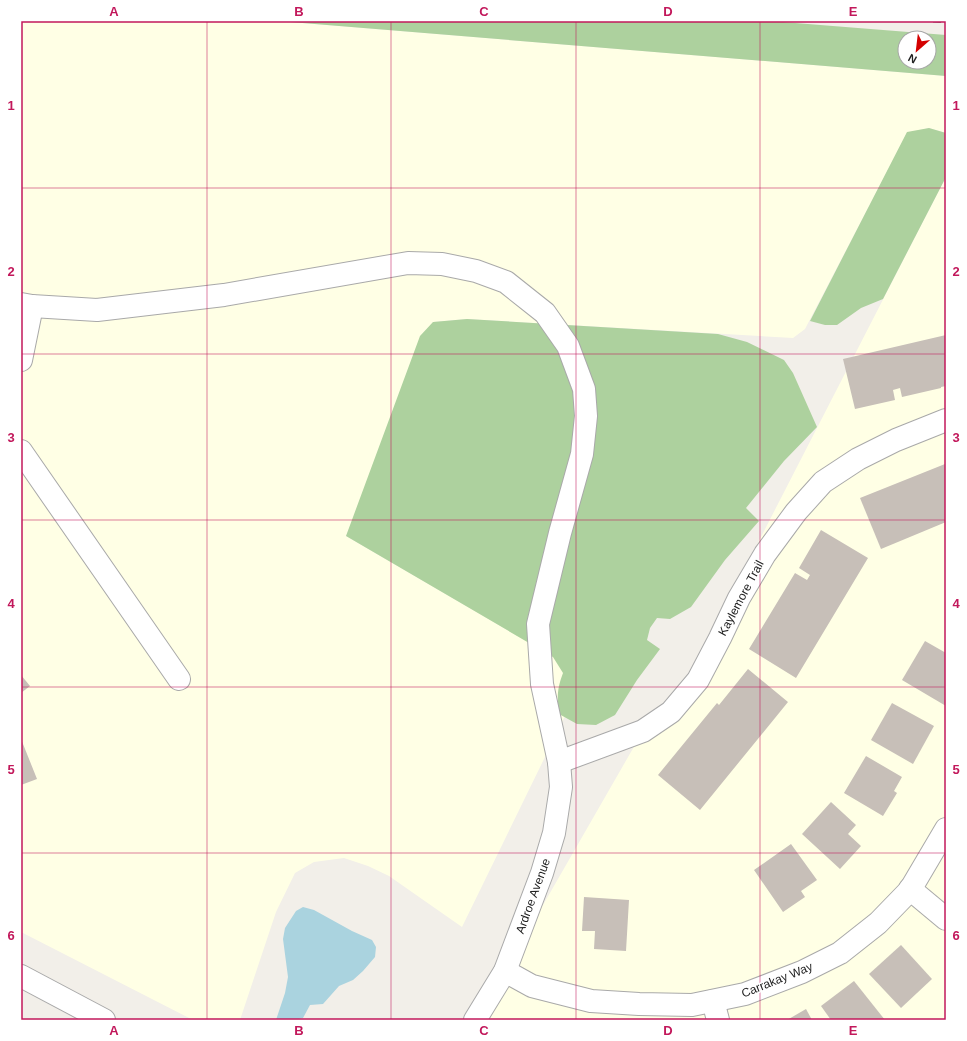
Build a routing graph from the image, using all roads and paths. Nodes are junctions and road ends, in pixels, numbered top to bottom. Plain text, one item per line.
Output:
1 (26, 305) edge
2 (21, 360) edge
3 (946, 420) edge
4 (21, 451) edge
5 (179, 679) dead end
6 (559, 762) junction
7 (946, 829) edge
8 (910, 889) junction
9 (946, 919) edge
10 (505, 972) junction
11 (21, 976) edge
12 (715, 1010) edge
13 (104, 1020) edge
14 (475, 1020) edge

1 - 2 street
1 - 6 street, Ardroe Avenue
3 - 6 street, Kaylemore Trail
4 - 5 street
6 - 10 street, Ardroe Avenue
7 - 8 street, Carrakay Way
8 - 9 street
8 - 12 street, Carrakay Way
10 - 12 street, Carrakay Way
10 - 14 street, Ardroe Avenue
11 - 13 street

